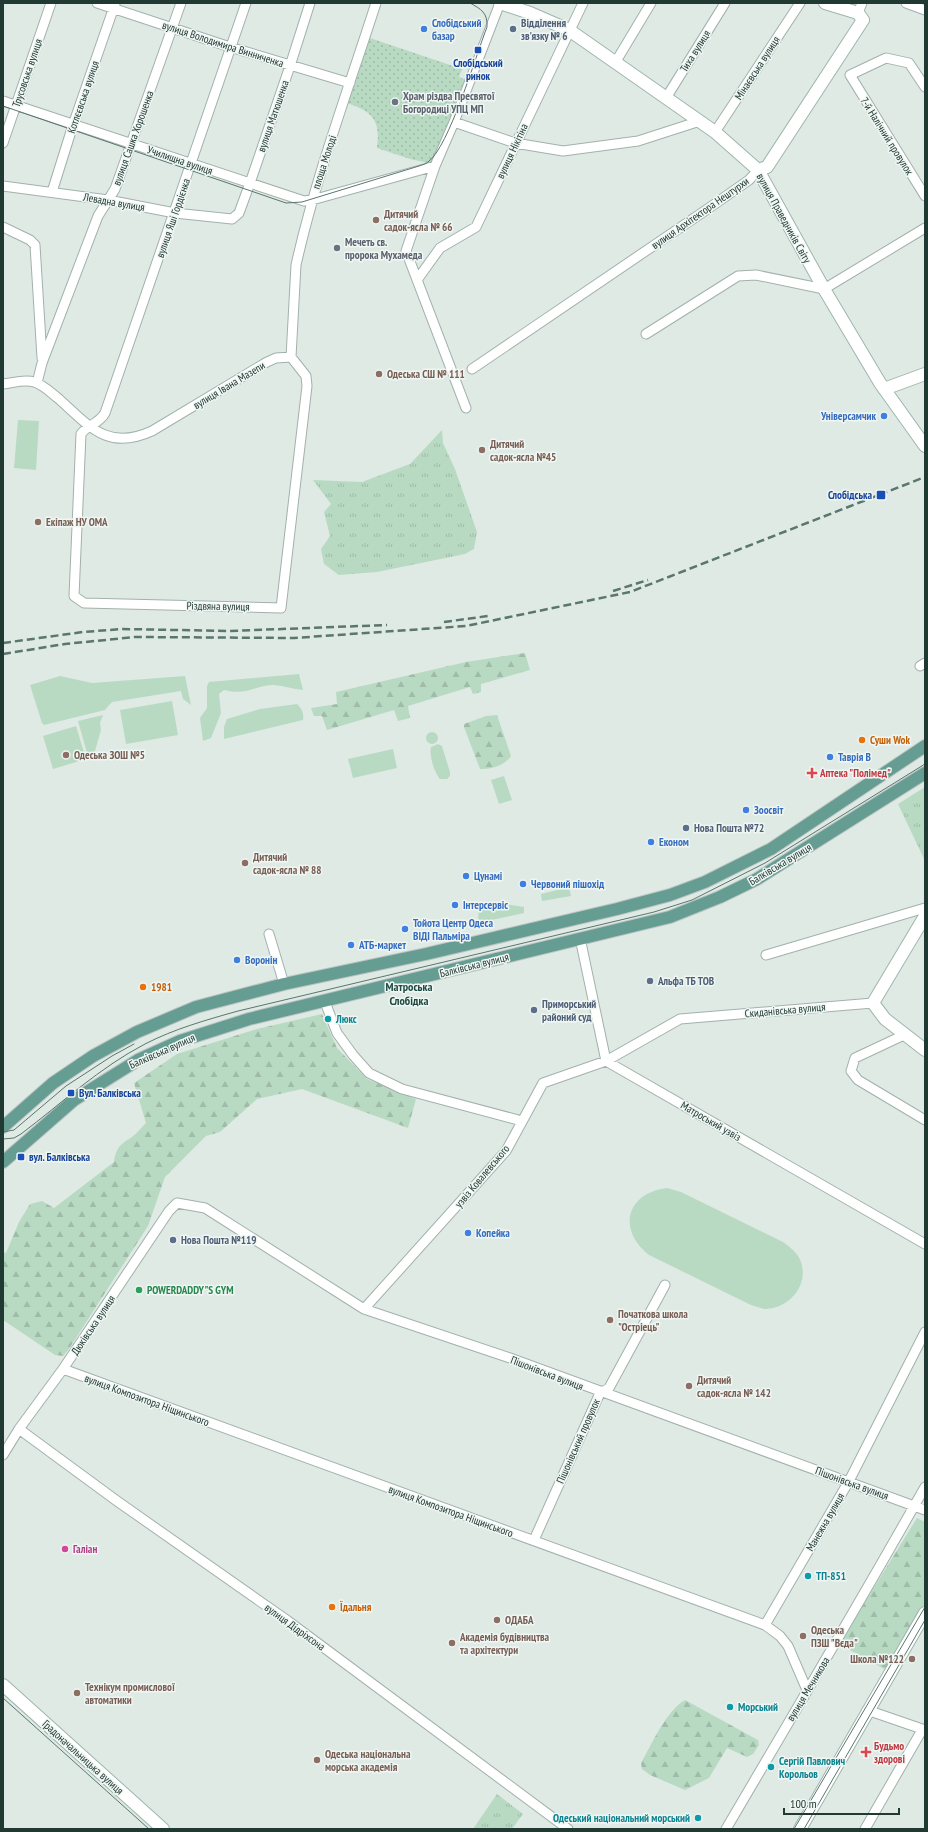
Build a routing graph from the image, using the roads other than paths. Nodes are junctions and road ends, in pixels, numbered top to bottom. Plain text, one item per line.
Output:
1 (51, 3) edge
2 (97, 3) edge
3 (181, 3) edge
4 (246, 3) edge
5 (310, 3) edge
6 (376, 3) edge
7 (500, 3) edge
8 (583, 3) edge
9 (651, 3) edge
10 (725, 3) edge
11 (800, 3) edge
12 (825, 3) edge
13 (906, 3) edge
14 (115, 6) edge
15 (531, 8) edge
16 (860, 8) edge
17 (925, 10) edge
18 (173, 29) junction
19 (569, 30) junction
20 (230, 47) junction
21 (615, 63) junction
22 (290, 66) junction
23 (350, 84) junction
24 (925, 87) edge
25 (666, 98) junction
26 (3, 101) edge
27 (16, 106) junction
28 (700, 121) junction
29 (454, 122) junction
30 (73, 124) junction
31 (715, 132) junction
32 (3, 143) edge
33 (515, 143) junction
34 (131, 144) junction
35 (192, 164) junction
36 (435, 166) junction
37 (758, 170) junction
38 (250, 183) junction
39 (3, 186) edge
40 (52, 192) junction
41 (925, 196) edge
42 (108, 200) junction
43 (312, 200) junction
44 (175, 213) junction
45 (226, 219) joint
46 (3, 227) edge
47 (925, 228) edge
48 (416, 280) junction
49 (824, 289) junction
50 (646, 334) dead end
51 (291, 357) junction
52 (42, 363) junction
53 (472, 369) dead end
54 (925, 374) edge
55 (37, 383) junction
56 (3, 384) edge
57 (884, 389) junction
58 (466, 408) dead end
59 (89, 427) junction
60 (925, 446) edge
61 (925, 746) edge
62 (925, 773) edge
63 (925, 908) edge
64 (925, 916) edge
65 (269, 934) dead end
66 (580, 938) junction
67 (766, 955) dead end
68 (284, 984) junction
69 (325, 1002) junction
70 (873, 1003) junction
71 (904, 1035) junction
72 (925, 1050) edge
73 (606, 1061) junction
74 (925, 1120) edge
75 (522, 1122) junction
76 (6, 1124) edge
77 (3, 1162) edge
78 (186, 1204) joint
79 (925, 1244) edge
80 (665, 1285) dead end
81 (364, 1310) junction
82 (925, 1332) edge
83 (63, 1370) junction
84 (600, 1393) junction
85 (19, 1428) junction
86 (3, 1455) edge
87 (849, 1481) junction
88 (925, 1487) edge
89 (914, 1506) junction
90 (925, 1510) edge
91 (534, 1540) junction
92 (925, 1613) edge
93 (766, 1625) junction
94 (3, 1685) edge
95 (807, 1690) junction
96 (867, 1710) junction
97 (924, 1730) edge
98 (159, 1828) edge
99 (568, 1829) edge
100 (726, 1829) edge
101 (800, 1829) edge
102 (865, 1829) edge

1 - 27 street, Трусовська вулиця
2 - 14 street, вулиця Володимира Винниченка
3 - 18 street, вулиця Сашка Хорошенка
4 - 20 street, вулиця Яші Гордієнка
5 - 22 street, вулиця Матюшенка
6 - 23 street, площа Молоді
7 - 15 main road, вулиця Праведників Світу
7 - 29 street
8 - 19 street, вулиця Нікітіна
9 - 21 street
10 - 25 street, Тиха вулиця
11 - 31 street, Мінаєвська вулиця
12 - 16 main road
13 - 17 street
14 - 18 street, вулиця Володимира Винниченка
14 - 30 street, Котлєєвська вулиця
15 - 19 main road, вулиця Праведників Світу
16 - 37 main road, вулиця Архітектора Нештурхи
18 - 20 street, вулиця Володимира Винниченка
18 - 34 street, вулиця Сашка Хорошенка
19 - 21 main road, вулиця Праведників Світу
19 - 33 street, вулиця Нікітіна
20 - 22 street, вулиця Володимира Винниченка
20 - 35 street, вулиця Яші Гордієнка
21 - 25 main road, вулиця Праведників Світу
22 - 23 street, вулиця Володимира Винниченка
22 - 38 street, вулиця Матюшенка
23 - 43 street, площа Молоді
24 - 41 street, 7-й Налічний провулок
25 - 28 main road, вулиця Праведників Світу
26 - 27 street, Училищна вулиця
27 - 30 street, Училищна вулиця
27 - 32 street, Трусовська вулиця
28 - 31 main road, вулиця Праведників Світу
28 - 33 street
29 - 33 street
29 - 36 street
30 - 34 street, Училищна вулиця
30 - 40 street, Котлєєвська вулиця
31 - 37 main road, вулиця Праведників Світу
33 - 48 street, вулиця Нікітіна
34 - 35 street, Училищна вулиця
34 - 42 street, вулиця Сашка Хорошенка
35 - 38 street, Училищна вулиця
35 - 44 street, вулиця Яші Гордієнка
36 - 43 street, площа Молоді
36 - 48 street
37 - 49 main road, вулиця Праведників Світу
37 - 53 street, вулиця Архітектора Нештурхи
38 - 43 street, Училищна вулиця
38 - 45 street, вулиця Матюшенка
39 - 40 street, Левадна вулиця
40 - 42 street, Левадна вулиця
42 - 44 street, Левадна вулиця
42 - 52 street, вулиця Сашка Хорошенка
43 - 51 street
44 - 45 street, Левадна вулиця
44 - 59 street, вулиця Яші Гордієнка
46 - 52 street
47 - 49 street
48 - 58 street
49 - 50 street
49 - 57 main road, вулиця Праведників Світу
51 - 59 street, вулиця Івана Мазепи
51 - 59 street, Різдвяна вулиця
52 - 55 street, вулиця Сашка Хорошенка
54 - 57 main road
55 - 56 street
55 - 59 street, вулиця Івана Мазепи
57 - 60 main road, вулиця Праведників Світу
61 - 68 main road, Балківська вулиця
62 - 66 main road, Балківська вулиця
63 - 67 street
64 - 70 main road
65 - 68 street
66 - 69 main road, Балківська вулиця
66 - 73 street
68 - 76 main road, Балківська вулиця
69 - 75 street
69 - 77 main road, Балківська вулиця
70 - 71 main road
70 - 73 street, Скиданівська вулиця
71 - 72 main road
71 - 74 street
73 - 75 street, узвіз Ковалевського
73 - 79 street, Матроський узвіз
75 - 81 street, узвіз Ковалевського
78 - 81 street, Пішонівська вулиця
78 - 83 street, Дюківська вулиця
80 - 84 street, Пішонівський провулок
81 - 84 street, Пішонівська вулиця
82 - 87 street, Манежна вулиця
83 - 85 street, Дюківська вулиця
83 - 91 street, вулиця Композитора Ніщинського
84 - 87 street, Пішонівська вулиця
84 - 91 street, Пішонівський провулок
85 - 86 street, Дюківська вулиця
85 - 99 street, вулиця Дідріхсона
87 - 89 street, Пішонівська вулиця
87 - 93 street, Манежна вулиця
88 - 89 street, вулиця Мечникова
89 - 90 street, Пішонівська вулиця
89 - 95 street, вулиця Мечникова
91 - 93 street, вулиця Композитора Ніщинського
92 - 96 main road
93 - 95 street, вулиця Композитора Ніщинського
94 - 98 main road, Градоначальницька вулиця
95 - 100 street, вулиця Мечникова
96 - 97 street
96 - 101 main road
97 - 102 street

